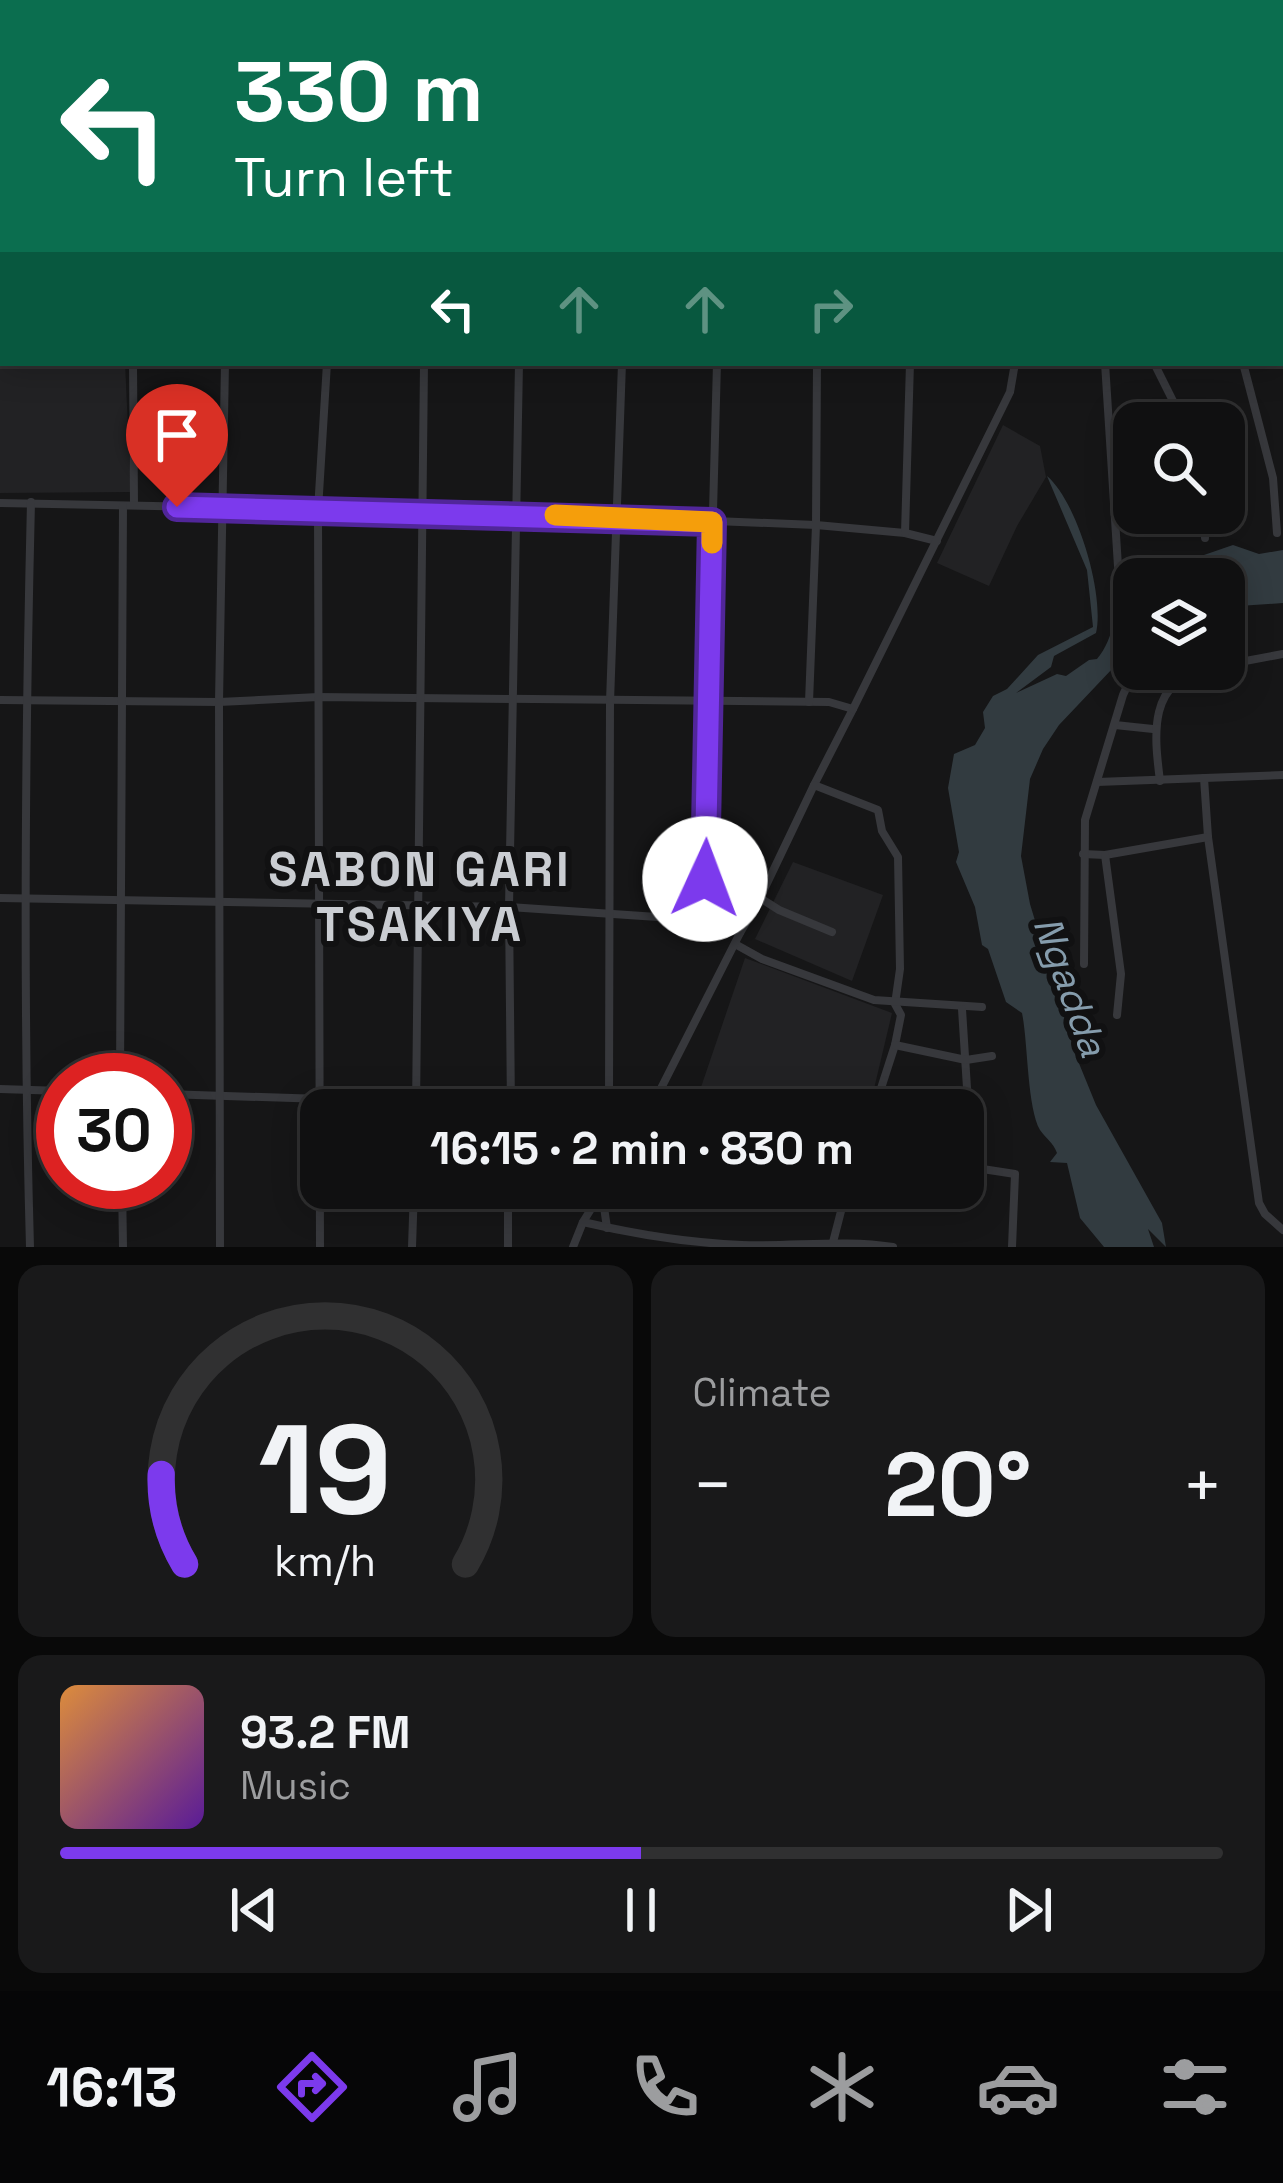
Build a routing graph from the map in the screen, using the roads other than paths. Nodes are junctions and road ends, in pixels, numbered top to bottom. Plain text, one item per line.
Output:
1 (133, 366) edge
2 (225, 366) edge
3 (327, 366) edge
4 (424, 366) edge
5 (519, 366) edge
6 (622, 366) edge
7 (717, 366) edge
8 (817, 366) edge
9 (910, 366) edge
10 (1014, 366) edge
11 (1105, 366) edge
12 (1156, 366) edge
13 (1244, 366) edge
14 (1174, 402) edge
15 (31, 502) junction
16 (0, 503) edge
17 (128, 505) junction
18 (221, 508) junction
19 (318, 510) junction
20 (420, 513) junction
21 (516, 513) junction
22 (615, 518) junction
23 (712, 522) junction
24 (816, 525) junction
25 (905, 533) junction
26 (1276, 533) dead end
27 (1205, 534) edge
28 (1205, 538) dead end
29 (937, 541) junction
30 (1117, 558) edge
31 (1283, 654) edge
32 (1245, 661) edge
33 (1128, 690) edge
34 (1173, 690) edge
35 (318, 697) junction
36 (419, 699) junction
37 (0, 700) edge
38 (26, 700) junction
39 (121, 701) junction
40 (512, 701) junction
41 (219, 702) junction
42 (610, 702) junction
43 (711, 702) junction
44 (809, 702) junction
45 (853, 709) junction
46 (1115, 725) junction
47 (1153, 730) junction
48 (1283, 775) edge
49 (1204, 778) junction
50 (1160, 781) junction
51 (1097, 782) junction
52 (814, 785) junction
53 (1208, 837) junction
54 (1083, 854) junction
55 (1105, 855) junction
56 (0, 898) edge
57 (27, 898) junction
58 (760, 898) junction
59 (123, 899) junction
60 (220, 900) junction
61 (321, 902) junction
62 (416, 905) junction
63 (509, 907) junction
64 (610, 914) junction
65 (702, 920) junction
66 (832, 932) dead end
67 (740, 933) junction
68 (735, 944) junction
69 (1084, 964) dead end
70 (895, 1004) junction
71 (982, 1007) dead end
72 (962, 1009) junction
73 (1117, 1015) dead end
74 (896, 1046) junction
75 (120, 1053) edge
76 (992, 1055) dead end
77 (966, 1060) junction
78 (0, 1089) edge
79 (26, 1089) junction
80 (317, 1089) edge
81 (416, 1089) edge
82 (512, 1089) edge
83 (608, 1089) edge
84 (661, 1089) edge
85 (881, 1089) edge
86 (966, 1089) edge
87 (36, 1090) edge
88 (192, 1095) edge
89 (218, 1095) junction
90 (300, 1098) edge
91 (984, 1169) edge
92 (122, 1209) edge
93 (319, 1209) edge
94 (413, 1209) edge
95 (508, 1209) edge
96 (591, 1209) edge
97 (605, 1209) edge
98 (842, 1209) edge
99 (583, 1222) junction
100 (607, 1228) junction
101 (1283, 1230) edge
102 (832, 1246) edge
103 (30, 1247) edge
104 (123, 1247) edge
105 (220, 1247) edge
106 (320, 1247) edge
107 (412, 1247) edge
108 (508, 1247) edge
109 (573, 1247) edge
110 (893, 1247) edge
111 (1012, 1247) edge

1 - 17 street
2 - 18 street
3 - 19 street
4 - 20 street
5 - 21 street
6 - 22 street
7 - 23 street
8 - 24 street
9 - 25 street
10 - 29 street
11 - 30 street
12 - 14 street
13 - 26 street
15 - 16 street
15 - 17 street
15 - 38 street
17 - 18 street
17 - 39 street
18 - 19 street
18 - 41 street
19 - 20 street
19 - 35 street
20 - 21 street
20 - 36 street
21 - 22 street
21 - 40 street
22 - 23 street
22 - 42 street
23 - 24 street
23 - 43 street
24 - 25 street
24 - 44 street
25 - 29 street
27 - 28 street
29 - 45 street
31 - 32 street
33 - 46 street
34 - 47 street
35 - 36 street
35 - 41 street
35 - 61 street
36 - 40 street
36 - 62 street
37 - 38 street
38 - 39 street
38 - 57 street
39 - 41 street
39 - 59 street
40 - 42 street
40 - 63 street
41 - 60 street
42 - 43 street
42 - 64 street
43 - 44 street
43 - 65 street
44 - 45 street
45 - 52 street
46 - 47 street
46 - 51 street
47 - 50 street
48 - 49 street
49 - 50 street
49 - 53 street
50 - 51 street
51 - 54 street
52 - 58 street
52 - 70 street
53 - 55 street
53 - 101 street
54 - 55 street
54 - 69 street
55 - 73 street
56 - 57 street
57 - 59 street
57 - 79 street
58 - 66 street
58 - 67 street
59 - 60 street
59 - 75 street
60 - 61 street
60 - 89 street
61 - 62 street
61 - 80 street
62 - 63 street
62 - 81 street
63 - 64 street
63 - 82 street
64 - 65 street
64 - 83 street
65 - 67 street
67 - 68 street
68 - 70 street
68 - 84 street
70 - 72 street
70 - 74 street
71 - 72 street
72 - 77 street
74 - 77 street
74 - 85 street
76 - 77 street
77 - 86 street
78 - 79 street
79 - 87 street
79 - 103 street
88 - 89 street
89 - 90 street
89 - 105 street
91 - 111 street
92 - 104 street
93 - 106 street
94 - 107 street
95 - 108 street
96 - 99 street
97 - 100 street
98 - 102 street
99 - 100 street
99 - 109 street
100 - 102 street
102 - 110 street

